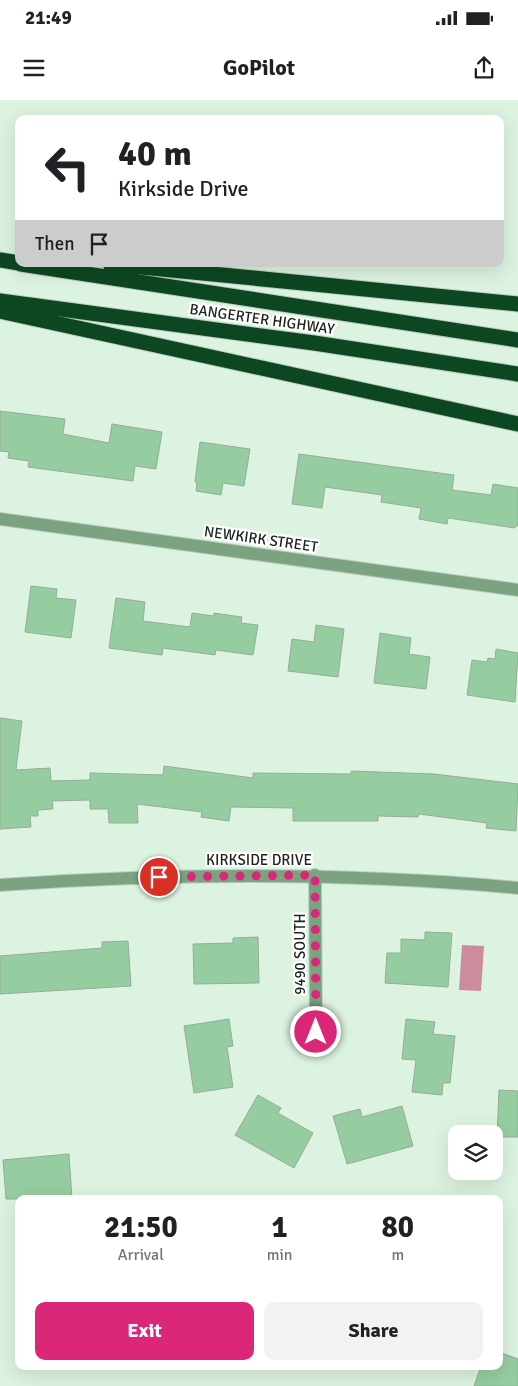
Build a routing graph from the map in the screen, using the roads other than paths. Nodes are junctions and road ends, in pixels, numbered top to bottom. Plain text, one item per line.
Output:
1 (0, 255) edge
2 (15, 256) edge
3 (0, 260) edge
4 (15, 263) edge
5 (40, 267) edge
6 (141, 267) edge
7 (0, 301) edge
8 (518, 304) edge
9 (0, 311) edge
10 (518, 340) edge
11 (518, 374) edge
12 (518, 424) edge
13 (0, 519) edge
14 (518, 590) edge
15 (315, 875) junction
16 (0, 885) edge
17 (518, 888) edge
18 (316, 1032) dead end

1 - 2 highway
3 - 4 highway, BANGERTER HIGHWAY
5 - 10 highway, BANGERTER HIGHWAY
6 - 8 highway
7 - 11 highway, BANGERTER HIGHWAY
9 - 12 highway
13 - 14 street, NEWKIRK STREET
15 - 16 street, KIRKSIDE DRIVE
15 - 17 street, KIRKSIDE DRIVE
15 - 18 street, 9490 SOUTH

